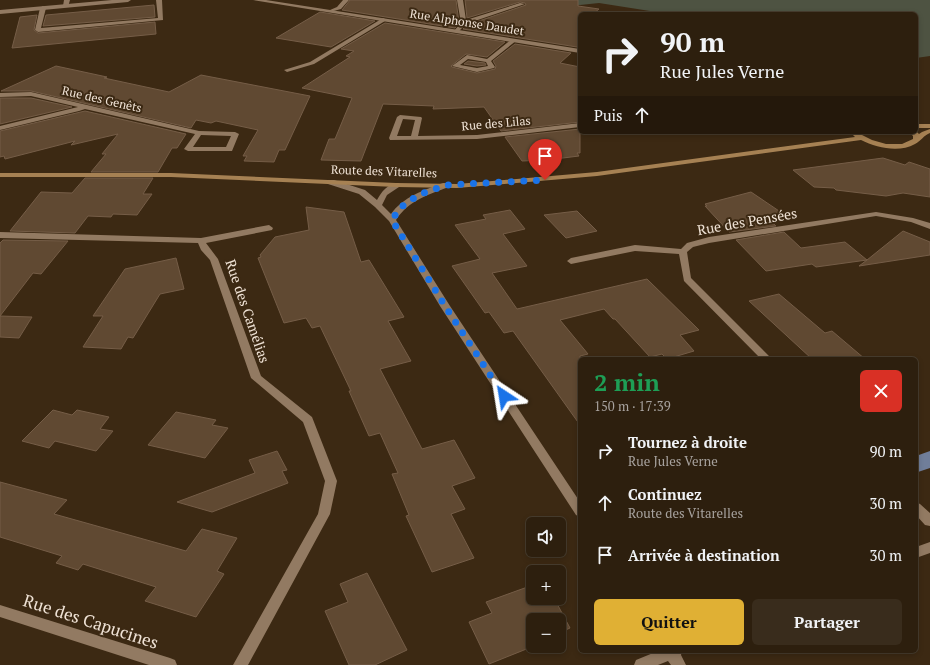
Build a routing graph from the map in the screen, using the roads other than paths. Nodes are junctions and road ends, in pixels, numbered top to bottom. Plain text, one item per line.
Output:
1 (128, 0) edge
2 (159, 0) edge
3 (256, 0) edge
4 (273, 0) edge
5 (346, 0) edge
6 (460, 0) edge
7 (66, 3) edge
8 (285, 4) junction
9 (522, 4) dead end
10 (43, 8) junction
11 (332, 11) junction
12 (0, 12) edge
13 (384, 20) junction
14 (464, 23) junction
15 (457, 31) junction
16 (514, 40) junction
17 (578, 51) edge
18 (488, 61) junction
19 (287, 70) dead end
20 (0, 95) edge
21 (85, 106) junction
22 (578, 125) edge
23 (918, 126) edge
24 (930, 126) edge
25 (0, 128) edge
26 (930, 132) edge
27 (199, 133) junction
28 (915, 134) edge
29 (858, 135) edge
30 (414, 138) dead end
31 (917, 140) junction
32 (0, 175) edge
33 (331, 182) junction
34 (396, 185) junction
35 (446, 185) junction
36 (378, 205) junction
37 (392, 220) junction
38 (930, 226) edge
39 (269, 228) dead end
40 (0, 236) edge
41 (200, 240) junction
42 (683, 252) junction
43 (571, 261) dead end
44 (765, 357) edge
45 (578, 509) edge
46 (918, 509) edge
47 (930, 521) edge
48 (930, 548) edge
49 (918, 552) edge
50 (0, 611) edge
51 (674, 655) edge
52 (170, 665) edge
53 (240, 665) edge
54 (641, 665) edge

1 - 7 street
2 - 10 street
3 - 8 street, Rue Alphonse Daudet
4 - 8 street
5 - 11 street
6 - 14 street
7 - 10 street
8 - 11 street, Rue Alphonse Daudet
9 - 14 street
10 - 12 street
11 - 13 street, Rue Alphonse Daudet
13 - 15 street, Rue Alphonse Daudet
13 - 19 street
14 - 15 street
15 - 16 street, Rue Alphonse Daudet
16 - 17 street, Rue Alphonse Daudet
16 - 18 street
18 - 18 street
20 - 21 street, Rue des Genêts
21 - 25 street
21 - 27 street, Rue des Genêts
22 - 30 street, Rue des Lilas
23 - 24 main road
26 - 31 main road
27 - 27 street, Rue des Genêts
28 - 31 main road
29 - 31 main road
29 - 35 main road, Route des Vitarelles
32 - 33 main road, Route des Vitarelles
33 - 34 main road, Route des Vitarelles
33 - 36 street
34 - 35 main road, Route des Vitarelles
34 - 36 street
35 - 37 street
36 - 37 street
37 - 45 street
38 - 42 street, Rue des Pensées
39 - 41 street
40 - 41 street
41 - 53 street, Rue des Camélias
42 - 43 street
42 - 44 street
46 - 47 street
48 - 49 street
50 - 52 street, Rue des Capucines
51 - 54 street

